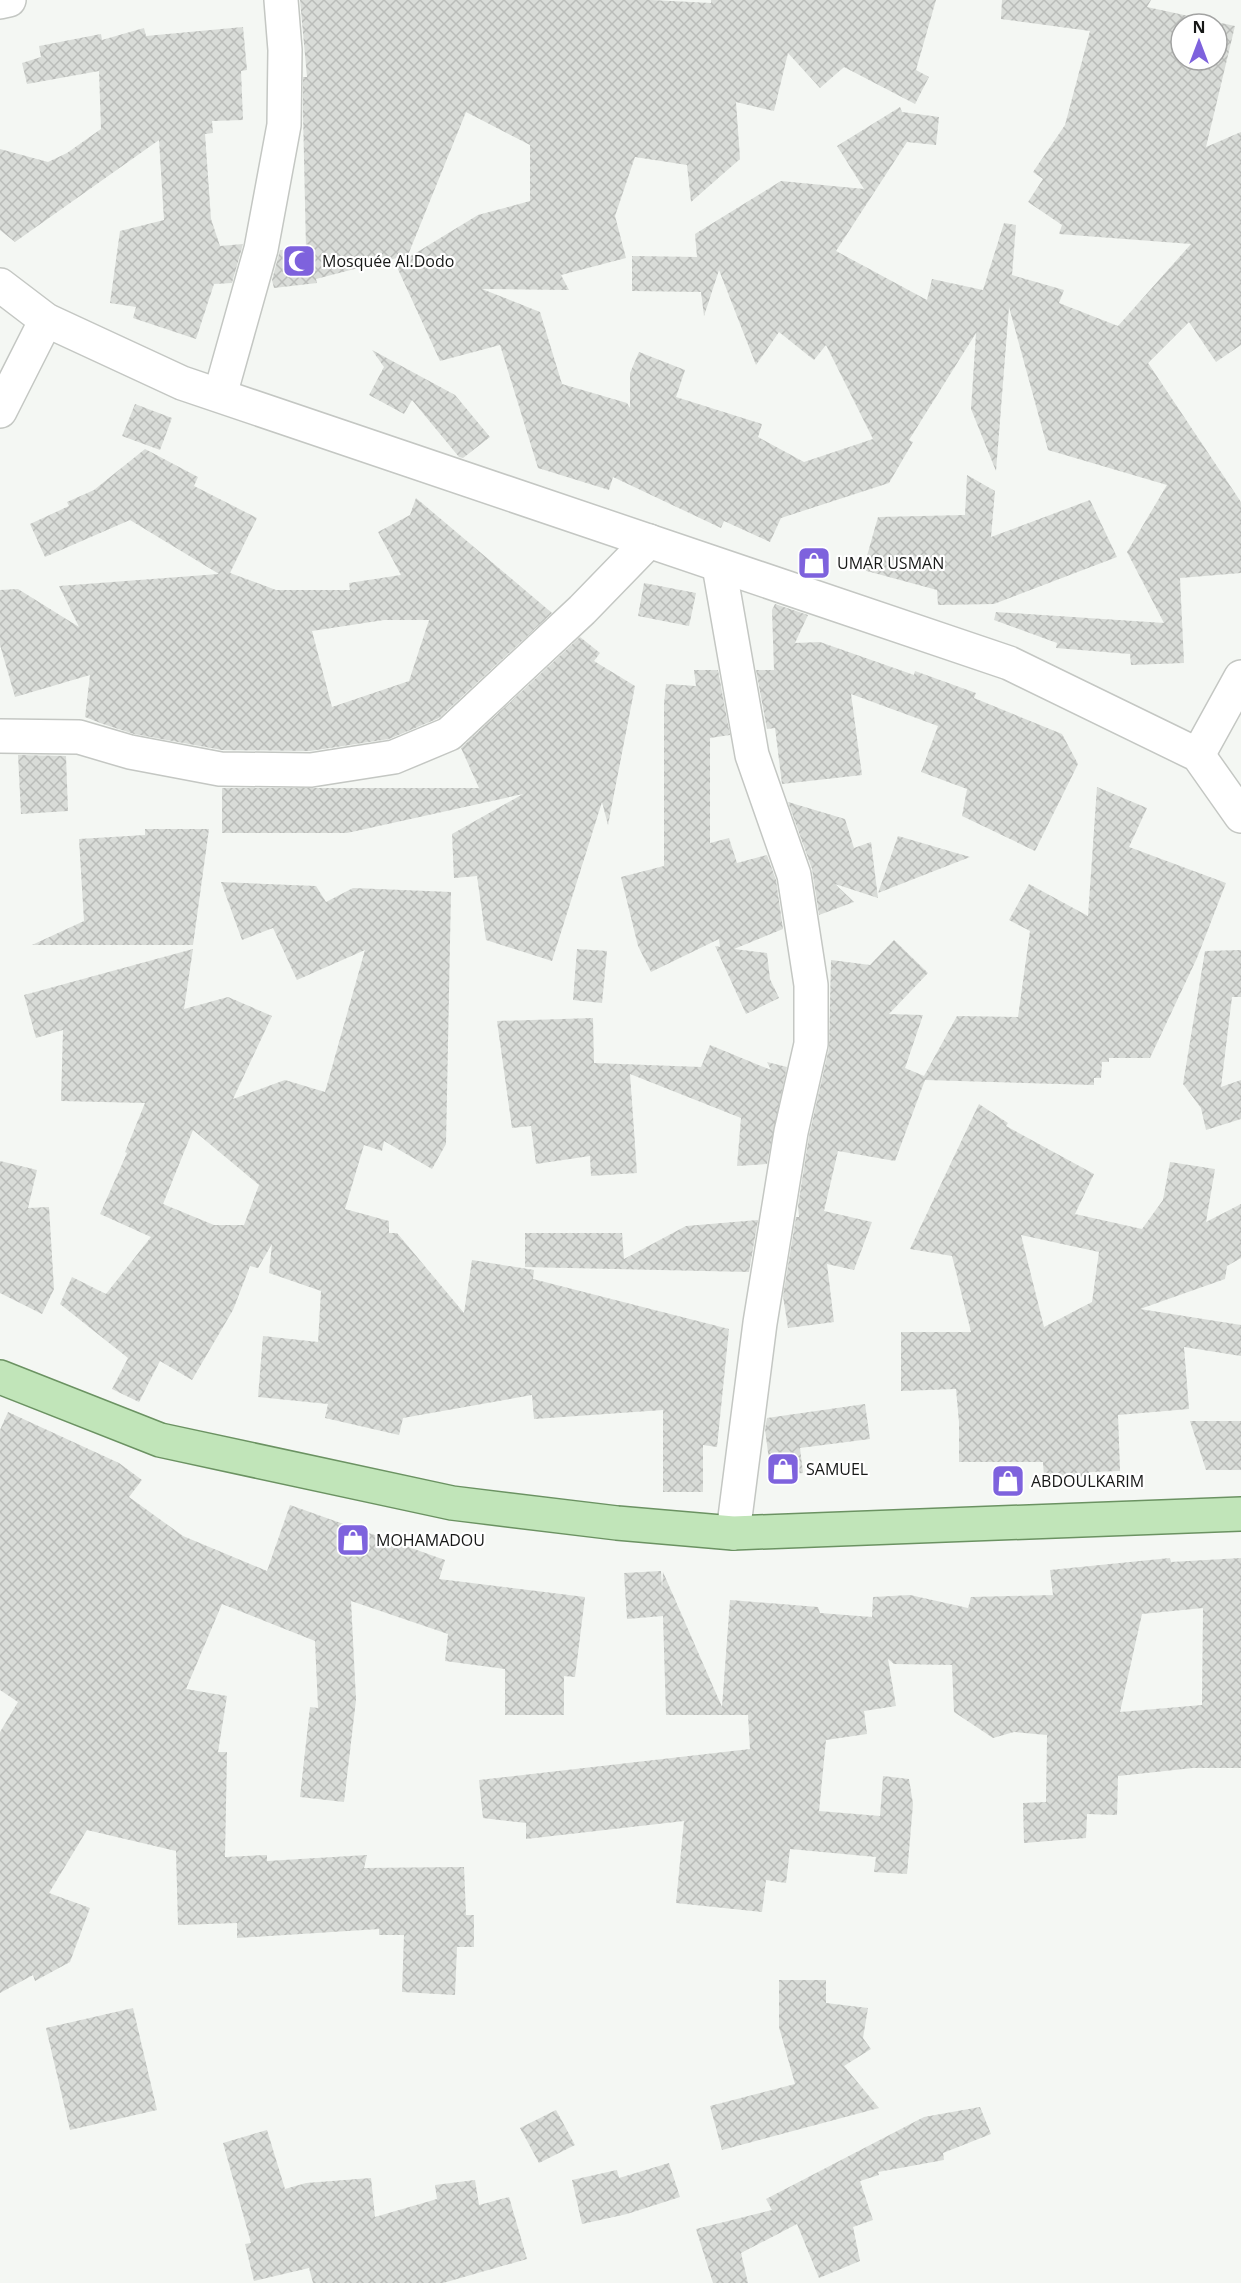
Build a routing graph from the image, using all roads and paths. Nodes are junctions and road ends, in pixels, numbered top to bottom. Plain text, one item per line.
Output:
1 (9, 0) edge
2 (281, 0) edge
3 (0, 2) edge
4 (0, 285) edge
5 (46, 320) junction
6 (220, 395) junction
7 (0, 411) edge
8 (649, 541) junction
9 (719, 566) junction
10 (1241, 677) edge
11 (0, 736) edge
12 (1198, 755) junction
13 (1241, 816) edge
14 (0, 1377) edge
15 (1241, 1514) edge
16 (733, 1533) junction

1 - 3 street
2 - 6 street
4 - 5 street
5 - 6 street
5 - 7 street
6 - 8 street
8 - 9 street
8 - 11 street
9 - 12 street
9 - 16 street
10 - 12 street
12 - 13 street
14 - 16 main road
15 - 16 main road

